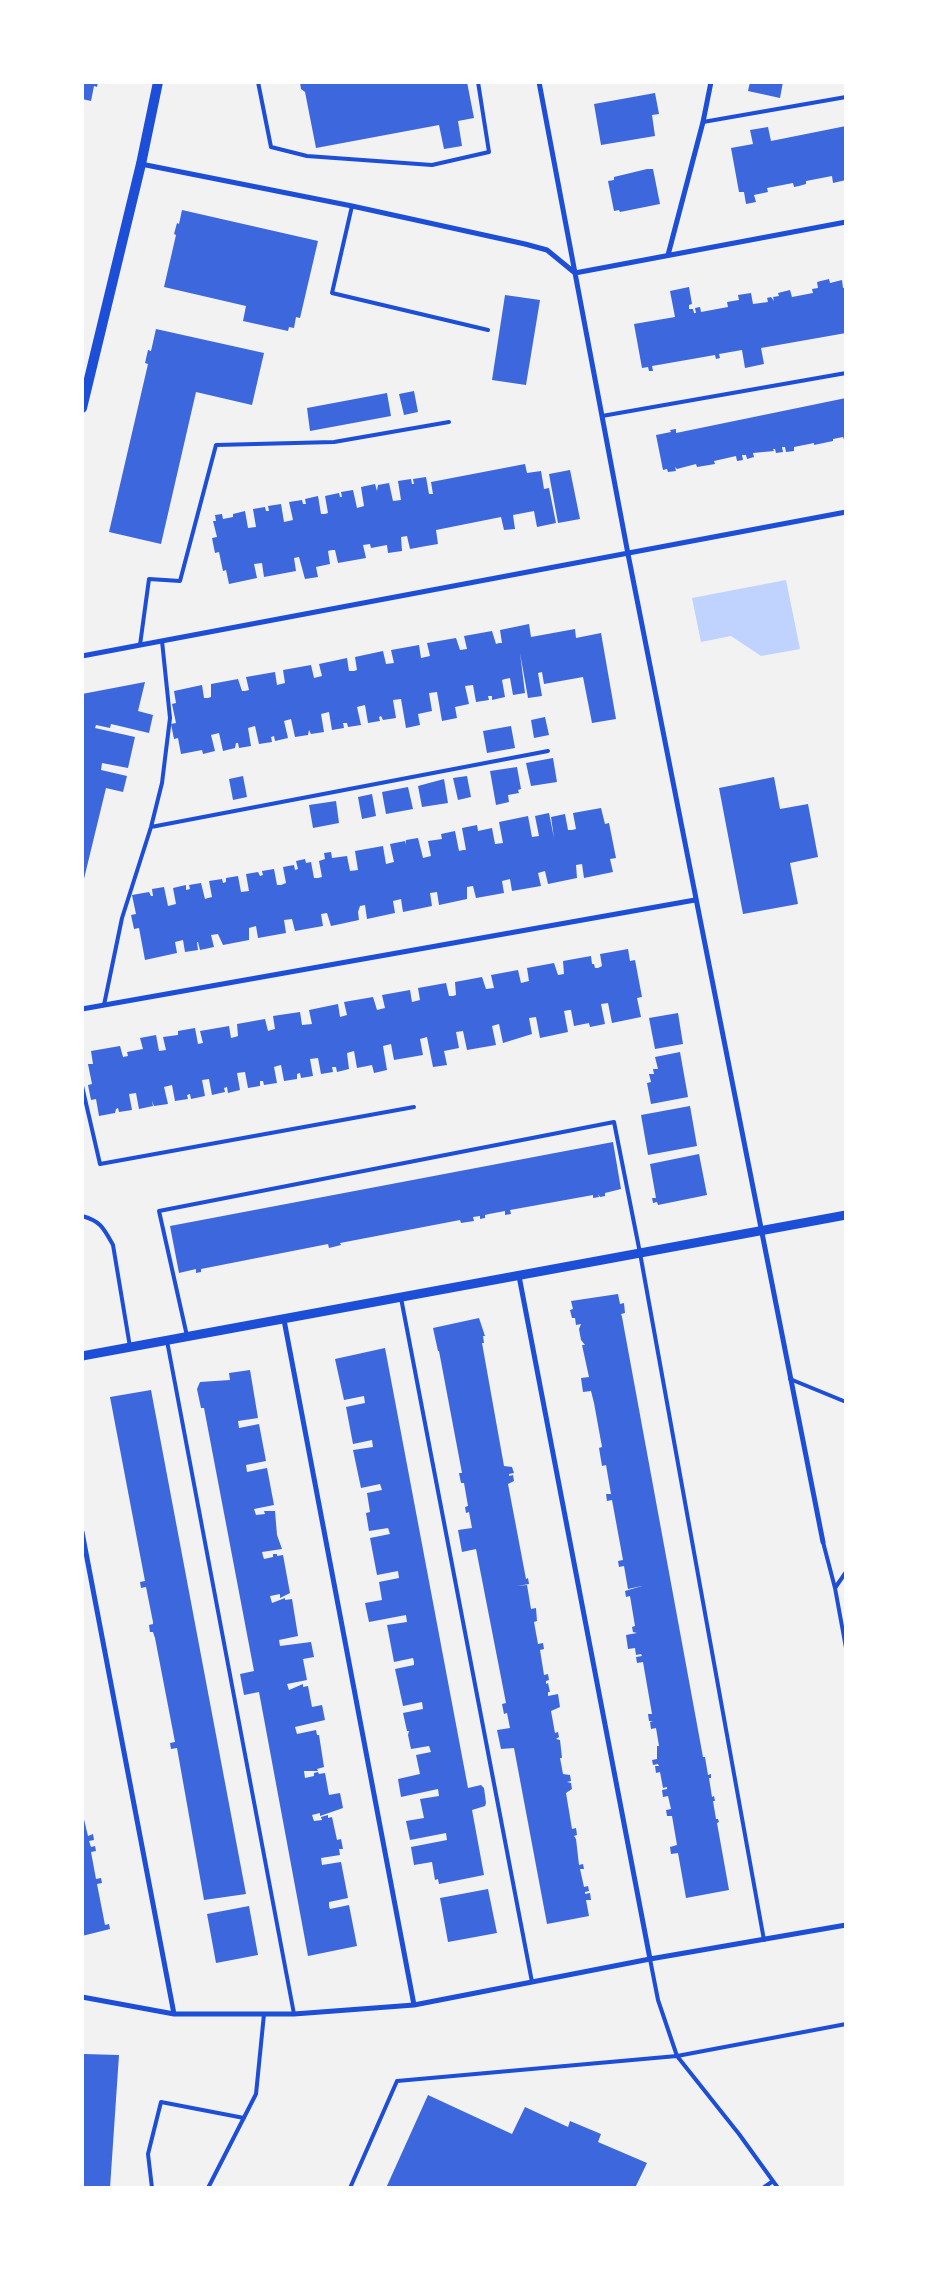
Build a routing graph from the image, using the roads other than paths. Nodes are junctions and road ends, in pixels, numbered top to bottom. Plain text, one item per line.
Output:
1 (158, 82) edge
2 (258, 82) edge
3 (478, 82) edge
4 (539, 82) edge
5 (711, 82) edge
6 (846, 97) edge
7 (703, 122) junction
8 (141, 164) junction
9 (352, 206) junction
10 (846, 222) edge
11 (668, 255) junction
12 (575, 273) junction
13 (488, 330) dead end
14 (846, 374) edge
15 (82, 408) edge
16 (602, 416) junction
17 (449, 422) dead end
18 (846, 512) edge
19 (628, 554) junction
20 (162, 641) junction
21 (140, 645) junction
22 (82, 656) edge
23 (548, 752) dead end
24 (151, 827) junction
25 (696, 900) junction
26 (104, 1005) junction
27 (82, 1009) edge
28 (82, 1086) edge
29 (414, 1107) dead end
30 (846, 1215) edge
31 (82, 1216) edge
32 (760, 1230) junction
33 (640, 1253) junction
34 (519, 1276) junction
35 (401, 1298) junction
36 (284, 1320) junction
37 (188, 1338) junction
38 (167, 1341) junction
39 (130, 1347) junction
40 (82, 1356) edge
41 (790, 1379) junction
42 (846, 1402) edge
43 (82, 1532) edge
44 (823, 1542) joint
45 (846, 1572) edge
46 (835, 1588) junction
47 (846, 1648) edge
48 (846, 1925) edge
49 (764, 1940) junction
50 (650, 1959) junction
51 (532, 1982) junction
52 (82, 1997) edge
53 (414, 2005) junction
54 (174, 2014) junction
55 (264, 2014) junction
56 (294, 2014) junction
57 (846, 2024) edge
58 (677, 2056) junction
59 (244, 2118) junction
60 (773, 2181) junction
61 (152, 2188) edge
62 (208, 2188) edge
63 (350, 2188) edge
64 (763, 2188) edge
65 (778, 2188) edge

1 - 8 main road
2 - 3 lane
4 - 12 street
5 - 7 street
6 - 7 lane
7 - 11 street
8 - 9 street
8 - 15 main road
9 - 12 street
9 - 13 lane
10 - 11 street
11 - 12 street
12 - 16 street
14 - 16 lane
16 - 19 street
17 - 21 lane
18 - 19 street
19 - 20 street
19 - 25 street
20 - 21 street
20 - 24 lane
21 - 22 street
23 - 24 lane
24 - 26 lane
25 - 26 street
25 - 32 street
26 - 27 street
28 - 29 lane
30 - 32 street
31 - 39 lane
32 - 33 street
32 - 41 street
33 - 34 street
33 - 37 lane
33 - 49 lane
34 - 35 street
34 - 50 street
35 - 36 street
35 - 51 lane
36 - 37 street
36 - 53 street
37 - 38 street
38 - 39 street
38 - 56 lane
39 - 40 street
41 - 42 lane
41 - 44 street
43 - 54 street
44 - 46 lane
45 - 46 lane
46 - 47 lane
48 - 49 street
49 - 50 street
50 - 51 street
50 - 58 lane
51 - 53 street
52 - 54 street
53 - 56 street
54 - 55 street
55 - 56 street
55 - 59 lane
57 - 58 lane
58 - 60 lane
58 - 63 lane
59 - 61 lane
59 - 62 lane
60 - 64 lane
60 - 65 lane

